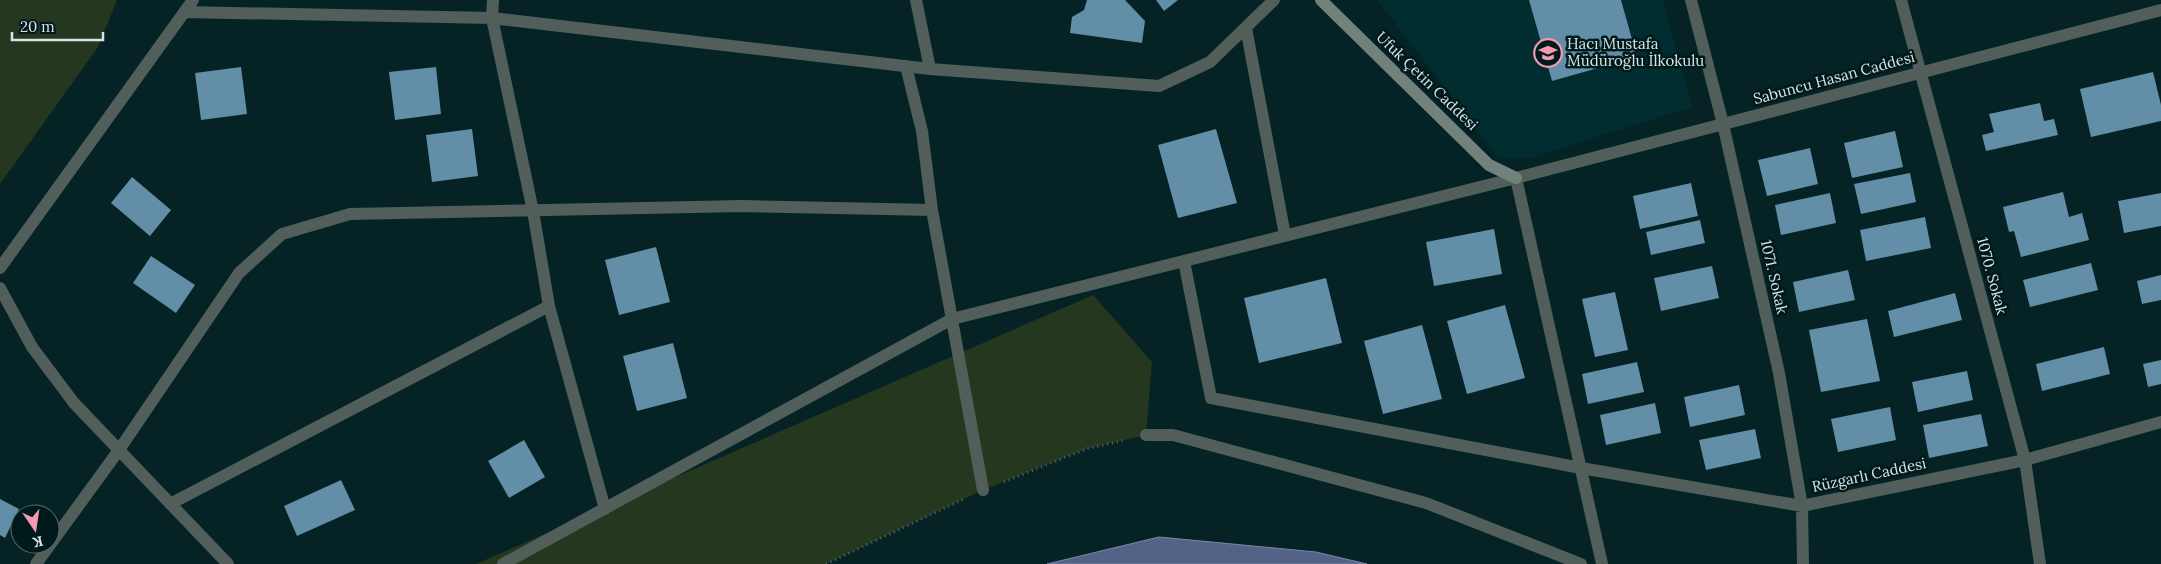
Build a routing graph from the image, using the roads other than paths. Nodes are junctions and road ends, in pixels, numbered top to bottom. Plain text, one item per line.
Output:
1 (193, 0) edge
2 (493, 0) edge
3 (916, 0) edge
4 (1274, 0) edge
5 (1321, 0) edge
6 (1691, 0) edge
7 (1901, 0) edge
8 (2161, 10) edge
9 (184, 12) junction
10 (492, 18) junction
11 (1246, 28) junction
12 (906, 66) junction
13 (930, 69) junction
14 (1921, 72) junction
15 (1723, 124) junction
16 (1516, 178) junction
17 (932, 210) junction
18 (532, 211) junction
19 (1286, 235) junction
20 (1184, 261) junction
21 (0, 268) edge
22 (0, 288) edge
23 (549, 306) junction
24 (952, 319) junction
25 (2161, 422) edge
26 (1146, 435) dead end
27 (120, 450) junction
28 (2025, 460) junction
29 (1581, 468) junction
30 (983, 490) dead end
31 (170, 504) junction
32 (1802, 506) junction
33 (604, 509) junction
34 (36, 564) edge
35 (228, 564) edge
36 (503, 564) edge
37 (1581, 564) edge
38 (1602, 564) edge
39 (1802, 564) edge
40 (2040, 564) edge

1 - 9 street
2 - 10 street
3 - 13 street
4 - 11 street
5 - 16 street, Ufuk Çetin Caddesi
6 - 15 street, 1071. Sokak
7 - 14 street, 1070. Sokak
8 - 14 street, Sabuncu Hasan Caddesi
9 - 10 street
9 - 21 street
10 - 12 street
10 - 18 street
11 - 13 street
11 - 19 street
12 - 13 street
12 - 17 street
14 - 15 street, Sabuncu Hasan Caddesi
14 - 28 street, 1070. Sokak
15 - 16 street, Sabuncu Hasan Caddesi
15 - 32 street, 1071. Sokak
16 - 19 street, Sabuncu Hasan Caddesi
16 - 29 street
17 - 18 street
17 - 24 street
18 - 23 street
18 - 27 street
19 - 20 street, Sabuncu Hasan Caddesi
20 - 24 street, Sabuncu Hasan Caddesi
20 - 29 street, Rüzgarlı Caddesi
22 - 27 street
23 - 31 street
23 - 33 street
24 - 30 street
24 - 33 street, Sabuncu Hasan Caddesi
25 - 28 street, Rüzgarlı Caddesi
26 - 37 street
27 - 31 street
27 - 34 street
28 - 32 street, Rüzgarlı Caddesi
28 - 40 street, 1070. Sokak
29 - 32 street, Rüzgarlı Caddesi
29 - 38 street
31 - 35 street
32 - 39 street, 1071. Sokak
33 - 36 street, Sabuncu Hasan Caddesi

